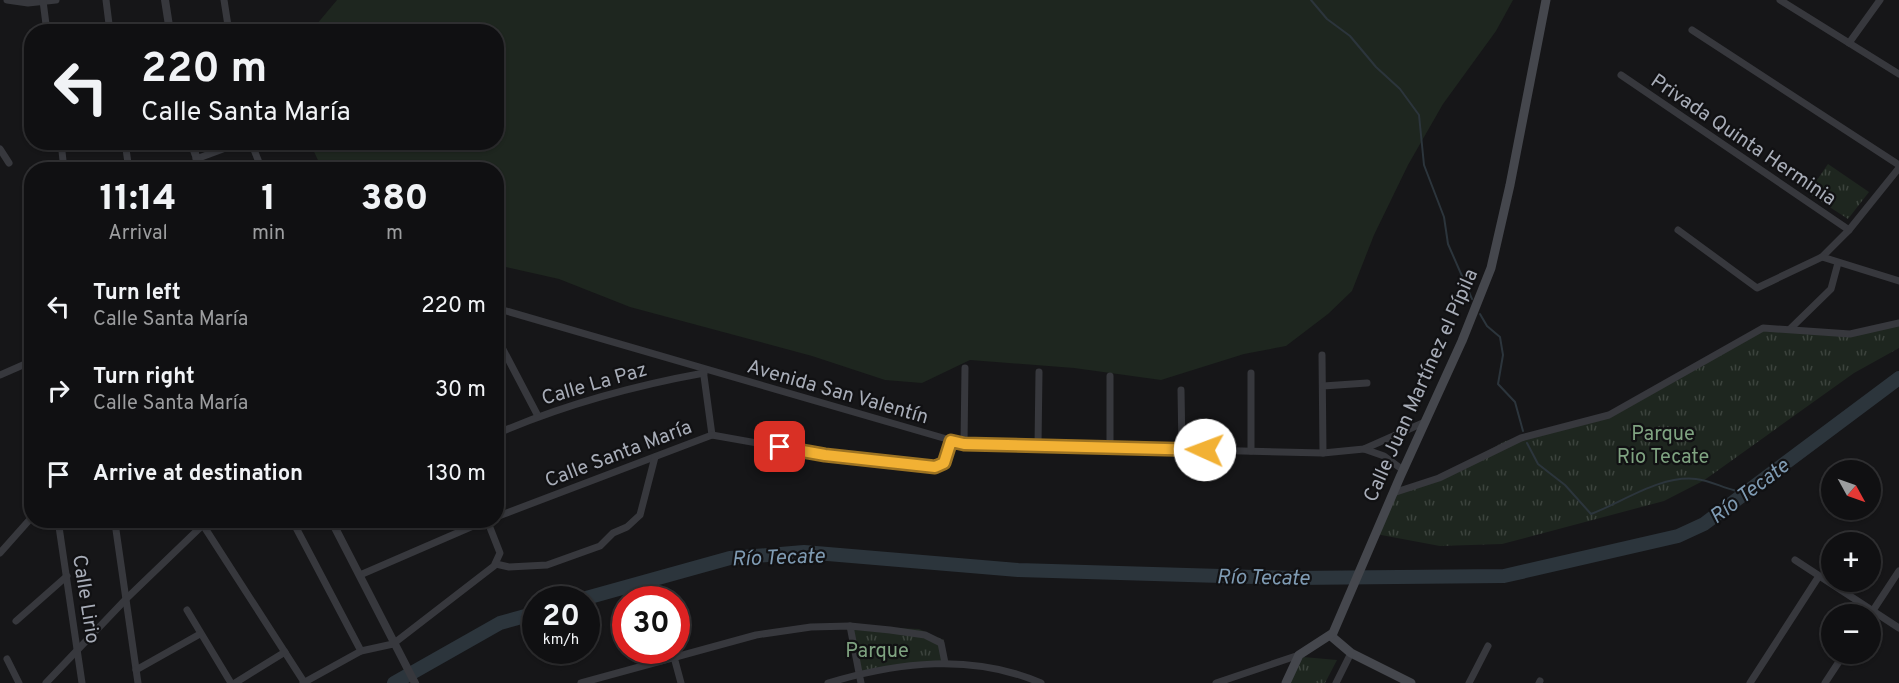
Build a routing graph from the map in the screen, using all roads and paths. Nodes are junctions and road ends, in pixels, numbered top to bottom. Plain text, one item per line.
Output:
1 (7, 0) edge
2 (56, 0) edge
3 (106, 0) edge
4 (165, 0) edge
5 (224, 0) edge
6 (1545, 0) edge
7 (1780, 0) edge
8 (1880, 0) edge
9 (43, 1) edge
10 (46, 24) edge
11 (109, 24) edge
12 (169, 24) edge
13 (228, 24) edge
14 (1692, 30) dead end
15 (1849, 43) junction
16 (1899, 74) edge
17 (1621, 75) dead end
18 (0, 148) edge
19 (193, 150) edge
20 (220, 150) edge
21 (196, 159) junction
22 (197, 162) edge
23 (9, 163) dead end
24 (1899, 167) edge
25 (1849, 230) junction
26 (1678, 231) dead end
27 (1822, 257) junction
28 (1839, 262) junction
29 (1899, 281) edge
30 (504, 310) edge
31 (1899, 323) edge
32 (1790, 329) junction
33 (504, 351) edge
34 (1322, 355) dead end
35 (24, 364) edge
36 (965, 368) dead end
37 (703, 371) junction
38 (1039, 372) dead end
39 (1251, 373) dead end
40 (0, 375) edge
41 (1110, 376) dead end
42 (1367, 383) dead end
43 (1323, 386) junction
44 (1181, 390) dead end
45 (538, 416) junction
46 (1425, 422) junction
47 (504, 431) edge
48 (712, 435) junction
49 (951, 441) junction
50 (964, 444) junction
51 (1038, 445) junction
52 (1110, 446) junction
53 (1182, 449) junction
54 (1364, 449) junction
55 (1251, 452) junction
56 (1323, 453) junction
57 (655, 457) junction
58 (1403, 470) junction
59 (1393, 493) junction
60 (504, 514) edge
61 (24, 526) edge
62 (59, 528) edge
63 (116, 528) edge
64 (200, 528) edge
65 (208, 528) edge
66 (296, 528) edge
67 (335, 528) edge
68 (471, 528) edge
69 (490, 528) edge
70 (0, 554) edge
71 (1795, 560) dead end
72 (496, 564) junction
73 (1899, 571) edge
74 (360, 575) junction
75 (67, 576) junction
76 (1820, 576) junction
77 (127, 598) junction
78 (1859, 604) edge
79 (1877, 604) edge
80 (187, 610) dead end
81 (1881, 618) edge
82 (16, 621) dead end
83 (850, 626) junction
84 (1899, 628) edge
85 (200, 634) junction
86 (1331, 636) junction
87 (393, 644) junction
88 (1488, 646) dead end
89 (79, 648) junction
90 (361, 651) junction
91 (285, 652) junction
92 (690, 653) edge
93 (1351, 653) junction
94 (1299, 655) junction
95 (7, 659) dead end
96 (945, 663) junction
97 (649, 664) edge
98 (676, 664) edge
99 (1838, 664) edge
100 (136, 670) junction
101 (860, 679) edge
102 (1404, 682) edge
103 (19, 683) edge
104 (46, 683) edge
105 (82, 683) edge
106 (138, 683) edge
107 (233, 683) edge
108 (304, 683) edge
109 (414, 683) edge
110 (581, 683) edge
111 (681, 683) edge
112 (828, 683) edge
113 (1041, 683) edge
114 (1216, 683) edge
115 (1286, 683) edge
116 (1336, 683) edge
117 (1469, 683) edge
118 (1750, 683) edge
119 (1826, 683) edge

1 - 9 street
2 - 9 street
3 - 11 street
4 - 12 street
5 - 13 street
6 - 46 main road, Calle Juan Martínez el Pípila
7 - 15 street
8 - 15 street
9 - 10 street
14 - 24 street
15 - 16 street
17 - 25 street, Privada Quinta Herminia
18 - 23 street
19 - 21 street
20 - 21 street
21 - 22 street
24 - 25 street
25 - 27 street
26 - 27 street
27 - 28 street
28 - 29 street
28 - 32 street
30 - 37 street, Avenida San Valentín
31 - 32 street
32 - 59 street
33 - 45 street
34 - 43 street
35 - 40 street
36 - 50 street
37 - 45 street, Calle La Paz
37 - 48 street
37 - 49 street, Avenida San Valentín
38 - 51 street
39 - 55 street
41 - 52 street
42 - 43 street
43 - 56 street
44 - 53 street
45 - 47 street, Calle La Paz
46 - 54 street, Avenida San Valentín
46 - 58 main road, Calle Juan Martínez el Pípila
48 - 49 street, Calle Santa María
48 - 57 street, Calle Santa María
49 - 50 street, Avenida San Valentín
50 - 51 street, Avenida San Valentín
51 - 52 street, Avenida San Valentín
52 - 53 street, Avenida San Valentín
53 - 55 street, Avenida San Valentín
54 - 56 street, Avenida San Valentín
54 - 58 street
55 - 56 street, Avenida San Valentín
57 - 60 street, Calle Santa María
57 - 72 street
58 - 59 main road, Calle Juan Martínez el Pípila
59 - 86 main road, Calle Juan Martínez el Pípila
61 - 70 street
62 - 75 street, Calle Lirio
63 - 77 street
64 - 77 street
65 - 91 street
66 - 90 street
67 - 74 street
68 - 74 street
69 - 72 street
71 - 76 street
72 - 87 street
73 - 79 street
74 - 87 street
75 - 82 street
75 - 89 street, Calle Lirio
76 - 78 street
76 - 118 street
77 - 89 street
77 - 100 street
80 - 85 street
81 - 84 street
83 - 92 street
83 - 96 street
83 - 101 street
85 - 100 street
85 - 107 street
86 - 93 main road
86 - 94 main road
87 - 90 street
87 - 109 street
88 - 117 street
89 - 104 street
89 - 105 street, Calle Lirio
90 - 108 street
91 - 107 street
91 - 108 street
93 - 102 main road
93 - 116 street
94 - 114 street
94 - 115 main road
95 - 103 street
96 - 101 street
96 - 113 street
97 - 110 street
98 - 111 street
99 - 119 street
100 - 106 street
101 - 112 street

